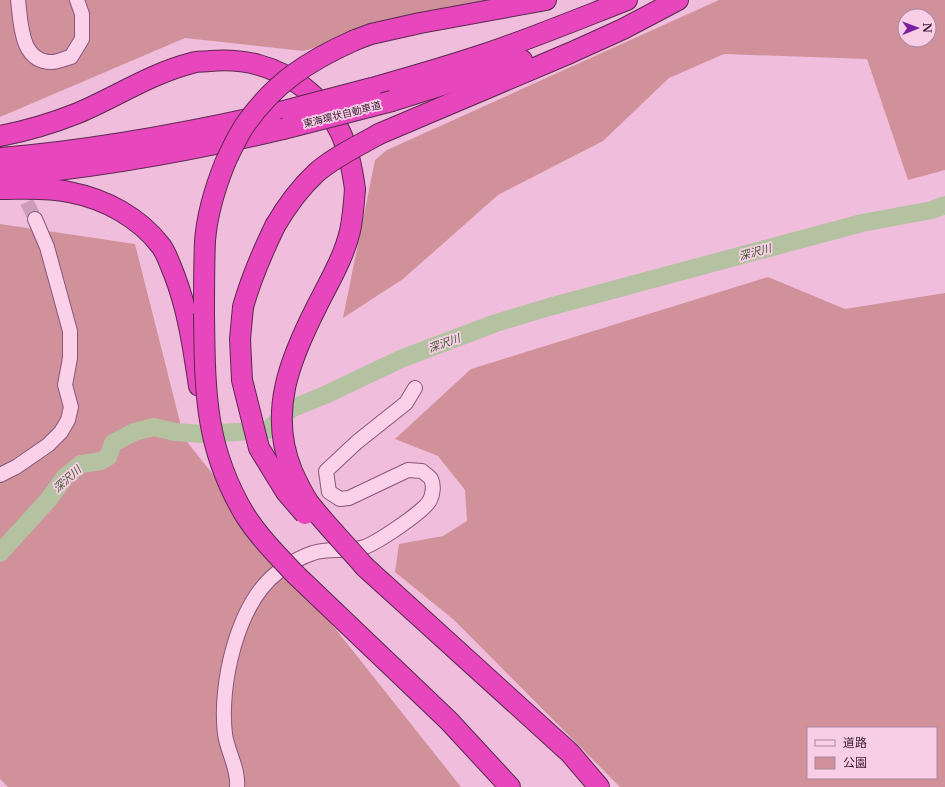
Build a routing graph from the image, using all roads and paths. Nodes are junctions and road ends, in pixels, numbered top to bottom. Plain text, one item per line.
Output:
1 (18, 0) edge
2 (77, 0) edge
3 (546, 0) edge
4 (627, 0) edge
5 (671, 0) edge
6 (678, 0) edge
7 (0, 136) edge
8 (0, 158) edge
9 (0, 176) edge
10 (0, 189) edge
11 (35, 219) tunnel mouth
12 (196, 315) junction
13 (415, 388) dead end
14 (0, 475) edge
15 (365, 567) junction
16 (379, 654) junction
17 (237, 787) edge
18 (510, 787) edge
19 (524, 787) edge
20 (599, 787) edge

1 - 2 street
3 - 12 highway, bridge
4 - 8 highway, 東海環状自動車道, bridge
5 - 9 highway, 東海環状自動車道, bridge
6 - 15 highway, bridge
7 - 15 highway, bridge
10 - 12 highway
11 - 14 street
12 - 16 highway, bridge
13 - 17 street
15 - 20 highway
16 - 18 highway
16 - 19 highway

